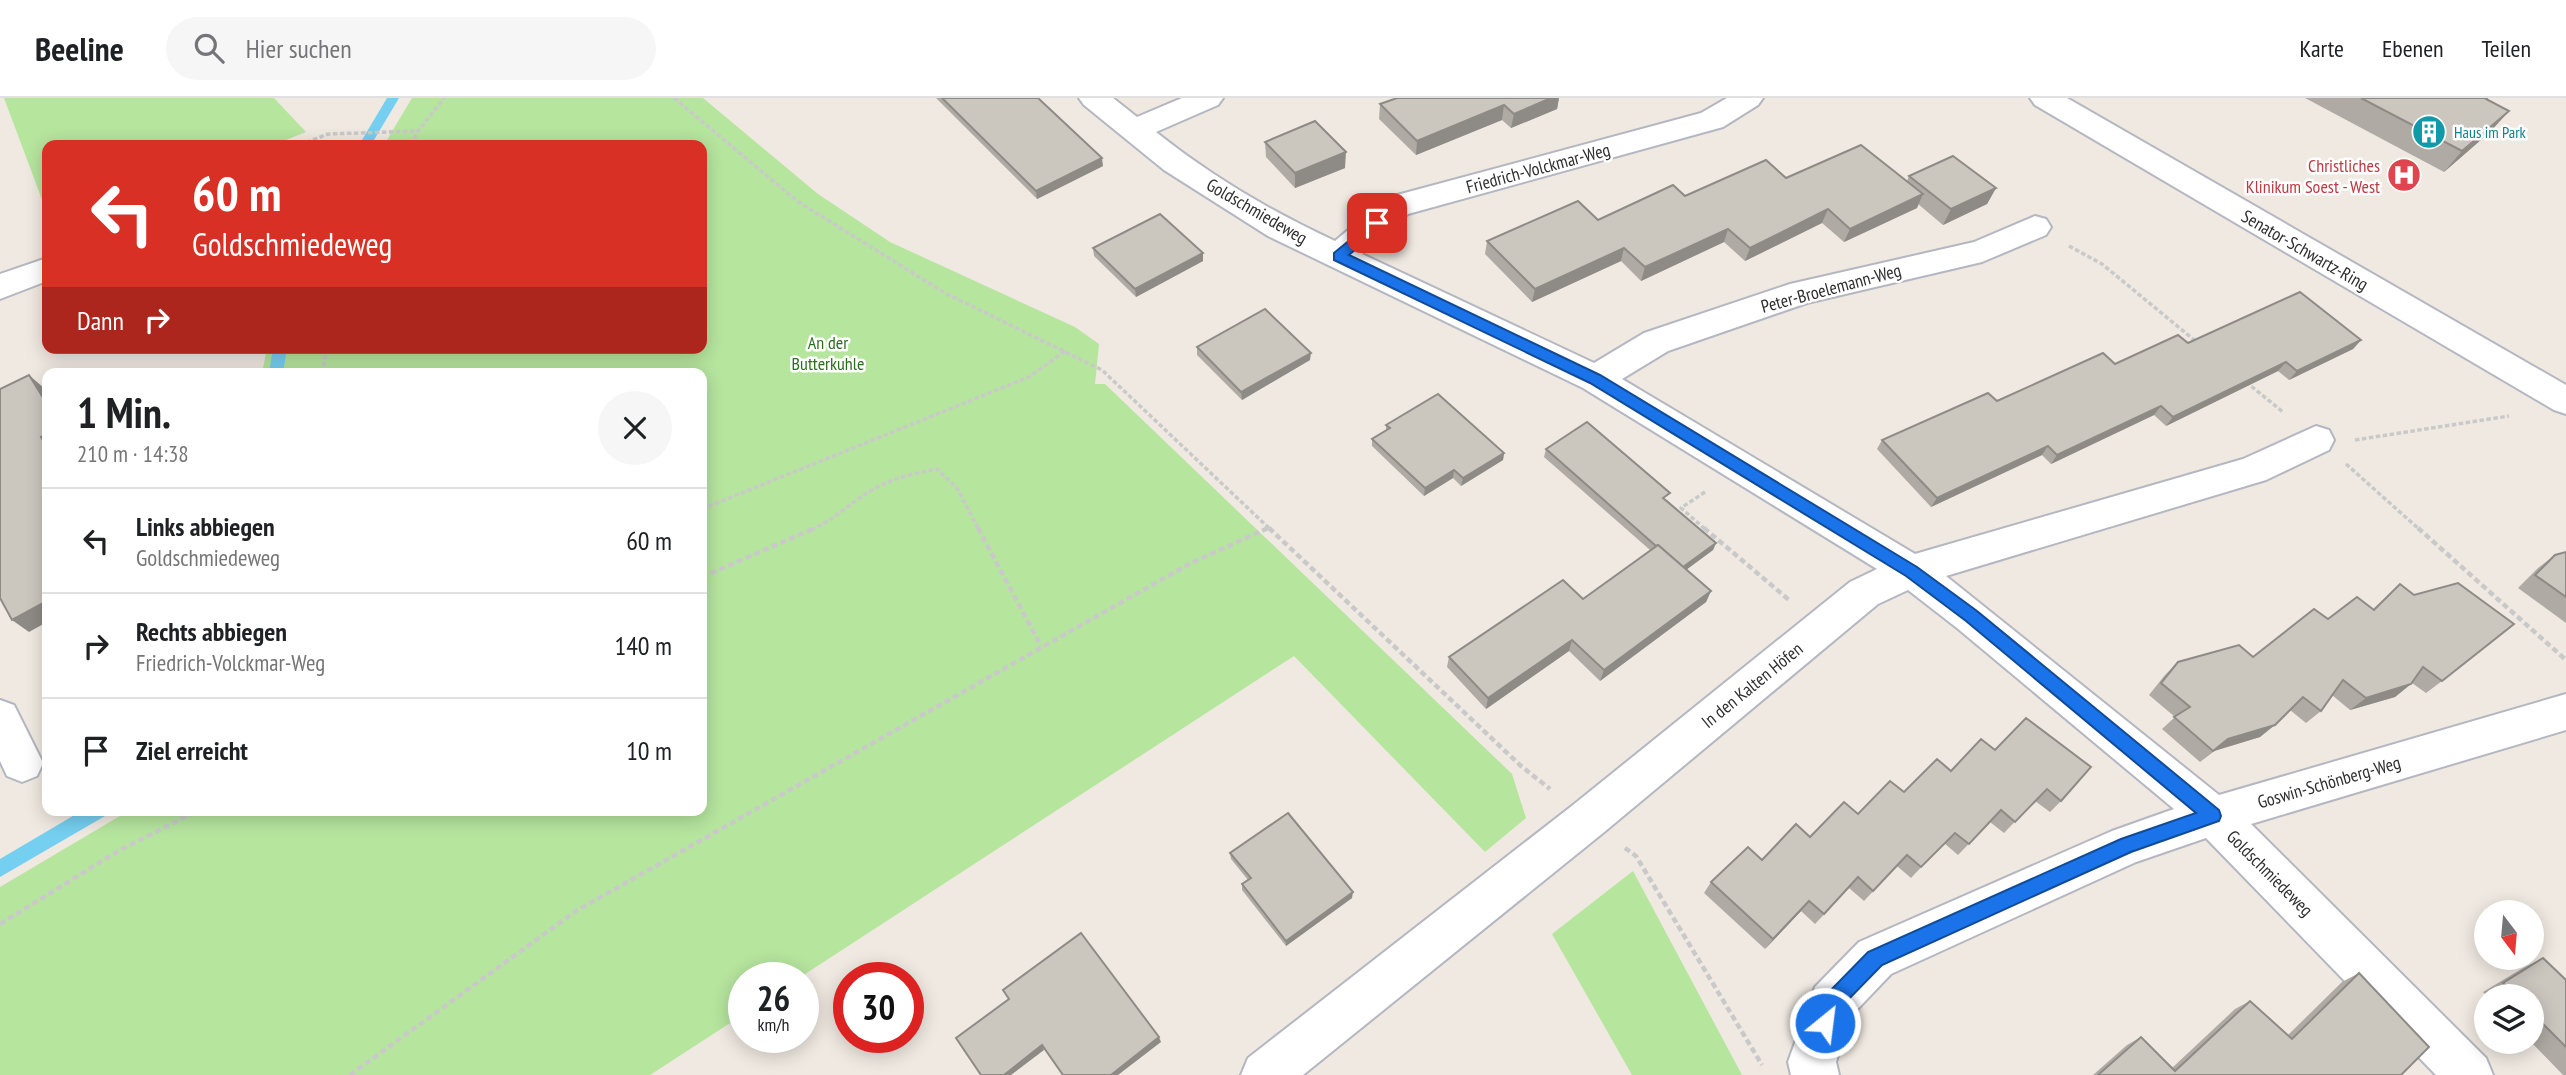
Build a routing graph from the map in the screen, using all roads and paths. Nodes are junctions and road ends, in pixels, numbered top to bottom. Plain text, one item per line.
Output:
1 (444, 98) edge
2 (674, 98) edge
3 (1094, 98) edge
4 (1208, 98) edge
5 (1748, 98) edge
6 (2045, 98) edge
7 (1135, 130) junction
8 (418, 131) junction
9 (313, 140) edge
10 (414, 140) edge
11 (2035, 227) joint
12 (1339, 256) junction
13 (42, 271) edge
14 (0, 287) edge
15 (1065, 351) junction
16 (2209, 352) edge
17 (2241, 378) edge
18 (1595, 379) junction
19 (2557, 395) edge
20 (2316, 440) junction
21 (1739, 467) junction
22 (707, 507) edge
23 (1270, 527) junction
24 (1911, 571) junction
25 (707, 575) edge
26 (1821, 628) junction
27 (1041, 646) junction
28 (2566, 660) edge
29 (2566, 712) edge
30 (0, 718) edge
31 (23, 763) dead end
32 (1521, 766) dead end
33 (188, 816) edge
34 (2213, 816) junction
35 (1588, 819) junction
36 (0, 924) edge
37 (350, 1075) edge
38 (1265, 1075) edge
39 (1768, 1075) edge
40 (1815, 1075) edge
41 (2469, 1075) edge

1 - 8 path
2 - 15 path
3 - 7 street, Goldschmiedeweg
4 - 7 street
5 - 12 street, Friedrich-Volckmar-Weg
6 - 19 street, Senator-Schwartz-Ring
7 - 12 street, Goldschmiedeweg
8 - 9 path
8 - 10 path
11 - 16 path
11 - 18 street, Peter-Broelemann-Weg
12 - 18 street, Goldschmiedeweg
13 - 14 street
15 - 22 path
15 - 23 path
17 - 20 path
18 - 21 street, Goldschmiedeweg
19 - 20 path
20 - 24 street, In den Kalten Höfen
20 - 28 path
21 - 24 street, Goldschmiedeweg
21 - 26 path
23 - 27 path
23 - 32 path
24 - 26 street, In den Kalten Höfen
24 - 34 street, Goldschmiedeweg
25 - 27 path
26 - 35 street, In den Kalten Höfen
27 - 37 path
29 - 34 street, Goswin-Schönberg-Weg
30 - 31 street
33 - 36 path
34 - 40 street, Goswin-Schönberg-Weg
34 - 41 street, Goldschmiedeweg
35 - 38 street, In den Kalten Höfen
35 - 39 path

